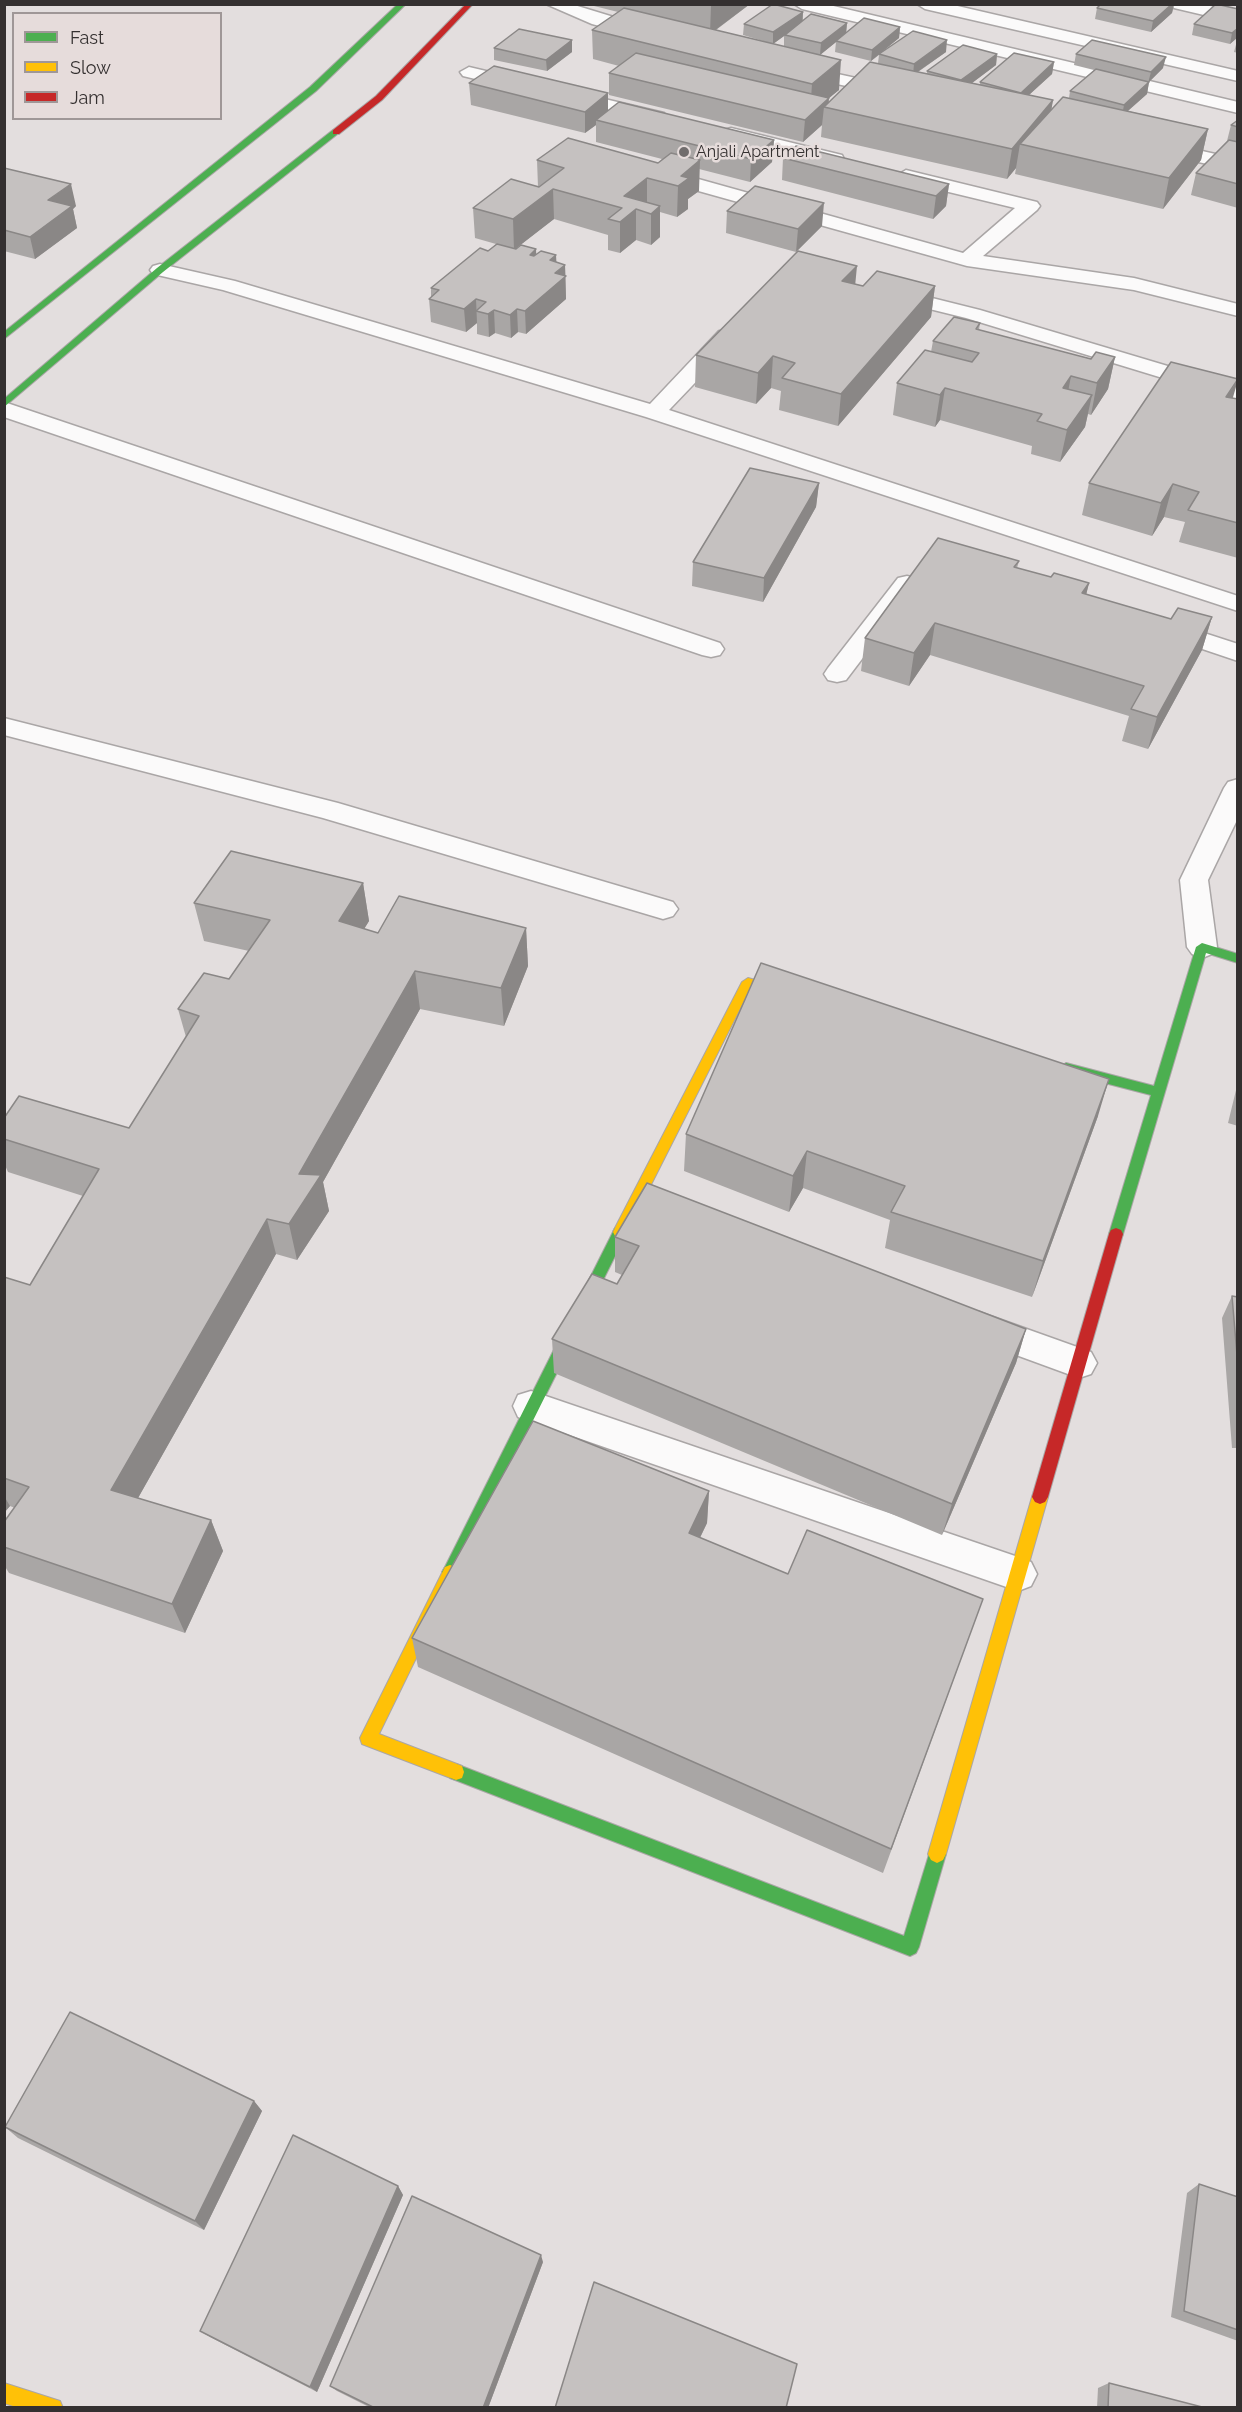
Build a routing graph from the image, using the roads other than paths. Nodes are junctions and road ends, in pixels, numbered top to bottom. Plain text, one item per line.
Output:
1 (403, 4) edge
2 (470, 4) edge
3 (554, 4) edge
4 (802, 4) edge
5 (924, 4) edge
6 (1180, 4) edge
7 (1238, 18) edge
8 (666, 38) edge
9 (780, 66) edge
10 (469, 72) dead end
11 (1238, 76) edge
12 (909, 94) edge
13 (1238, 108) edge
14 (675, 121) edge
15 (709, 129) edge
16 (1144, 144) edge
17 (858, 165) edge
18 (1238, 165) edge
19 (892, 173) edge
20 (684, 181) edge
21 (967, 260) junction
22 (160, 270) junction
23 (871, 289) edge
24 (1238, 310) edge
25 (743, 320) edge
26 (4, 337) edge
27 (1238, 394) edge
28 (4, 404) edge
29 (4, 409) edge
30 (654, 412) junction
31 (919, 568) edge
32 (1238, 604) edge
33 (1136, 619) edge
34 (711, 649) dead end
35 (1238, 653) edge
36 (837, 674) dead end
37 (4, 726) edge
38 (1238, 788) edge
39 (663, 909) dead end
40 (1202, 947) junction
41 (1238, 958) edge
42 (805, 998) edge
43 (1055, 1065) edge
44 (1157, 1092) junction
45 (637, 1202) junction
46 (670, 1214) edge
47 (946, 1315) edge
48 (1079, 1363) junction
49 (531, 1406) junction
50 (1018, 1574) junction
51 (4, 2393) edge
52 (53, 2408) edge

1 - 26 street
2 - 22 street
3 - 8 street
4 - 13 street
5 - 11 street
6 - 7 street
9 - 12 street
10 - 14 street
15 - 17 street
16 - 18 street
19 - 21 street
20 - 21 street
21 - 24 street
22 - 28 street
22 - 30 street
23 - 27 street
25 - 30 street
29 - 34 street
30 - 32 street
31 - 36 street
33 - 35 street
37 - 39 street
38 - 40 street
40 - 41 street
40 - 44 street
42 - 45 street
43 - 44 street
44 - 48 street
45 - 46 street
45 - 49 street
47 - 48 street
48 - 50 street
49 - 50 street
49 - 50 street
51 - 52 street

